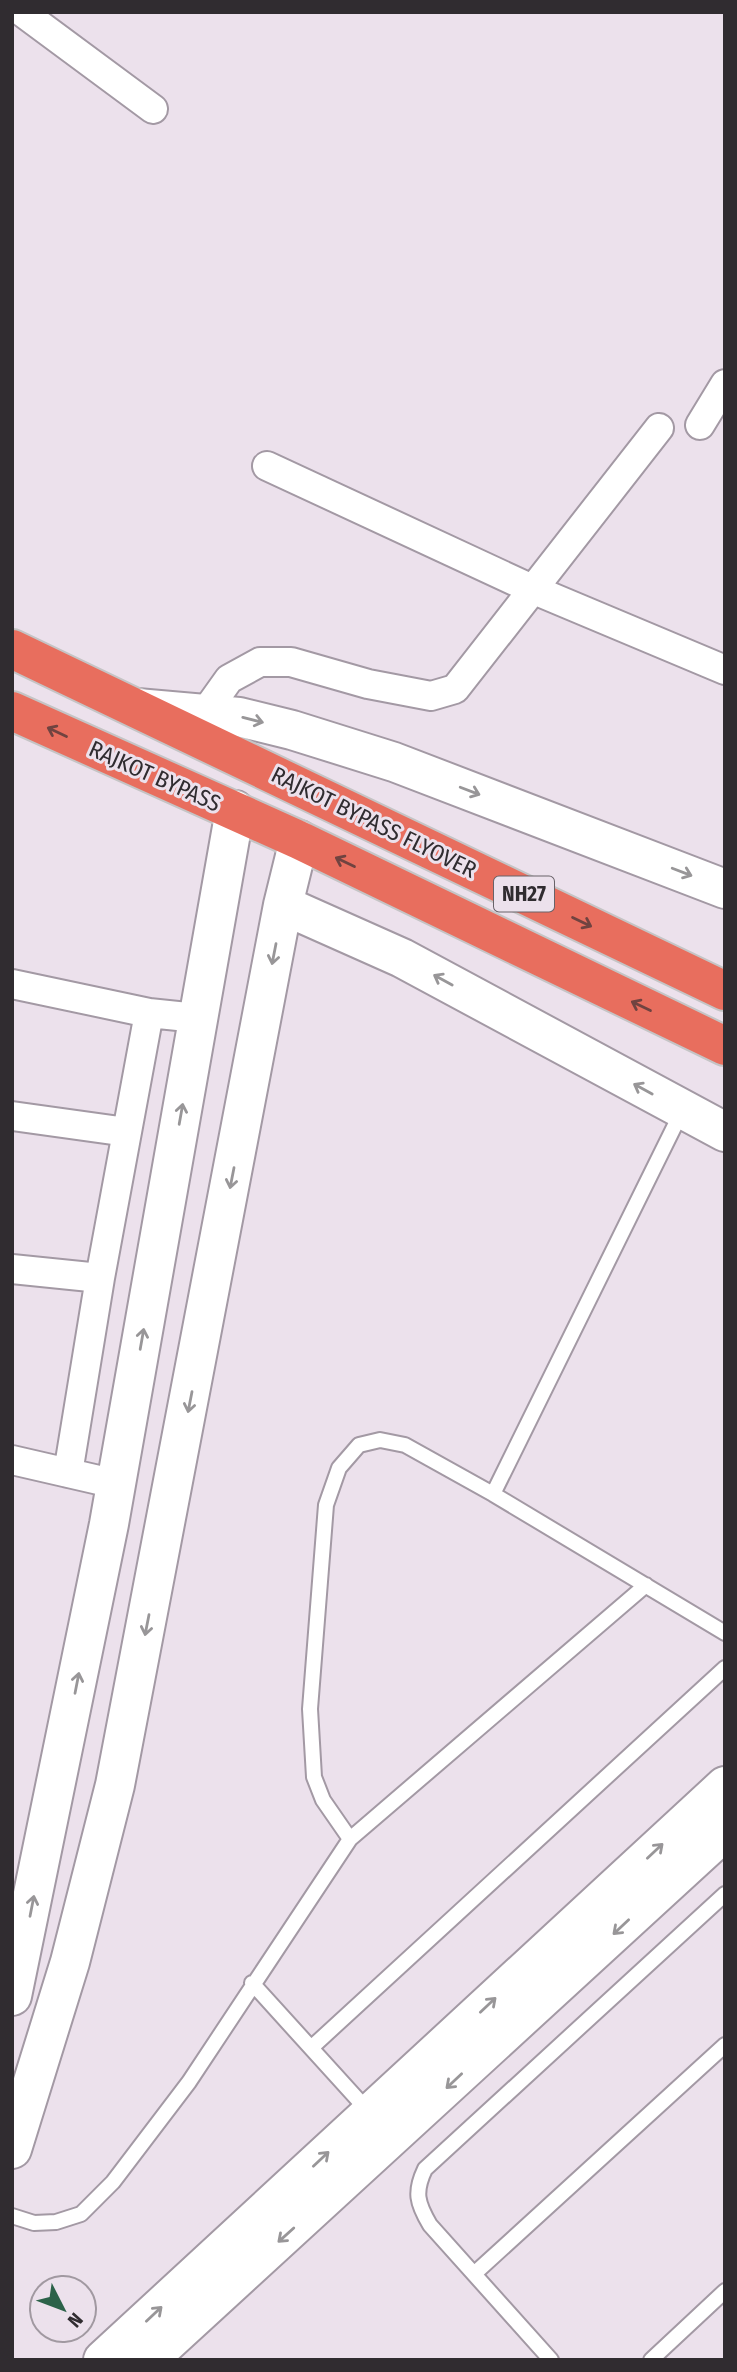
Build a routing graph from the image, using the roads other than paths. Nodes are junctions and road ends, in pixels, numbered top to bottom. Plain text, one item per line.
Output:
1 (22, 12) edge
2 (153, 109) dead end
3 (725, 384) edge
4 (700, 425) dead end
5 (659, 428) dead end
6 (267, 466) dead end
7 (532, 589) junction
8 (12, 649) edge
9 (725, 670) edge
10 (137, 708) junction
11 (12, 711) edge
12 (204, 713) junction
13 (235, 810) junction
14 (299, 840) junction
15 (725, 889) edge
16 (284, 905) junction
17 (12, 984) edge
18 (725, 991) edge
19 (149, 1013) junction
20 (198, 1018) junction
21 (725, 1046) edge
22 (682, 1111) junction
23 (12, 1116) edge
24 (127, 1132) junction
25 (725, 1132) edge
26 (12, 1269) edge
27 (100, 1278) junction
28 (12, 1460) edge
29 (68, 1473) junction
30 (116, 1485) junction
31 (493, 1494) junction
32 (646, 1585) junction
33 (725, 1633) edge
34 (725, 1668) edge
35 (725, 1786) edge
36 (725, 1831) edge
37 (350, 1839) junction
38 (725, 1894) edge
39 (18, 1952) edge
40 (252, 1983) junction
41 (12, 1996) edge
42 (725, 2045) edge
43 (311, 2048) junction
44 (370, 2114) junction
45 (12, 2149) edge
46 (12, 2216) edge
47 (474, 2274) junction
48 (725, 2291) edge
49 (103, 2360) edge
50 (148, 2360) edge
51 (551, 2360) edge
52 (652, 2360) edge

1 - 2 street
3 - 4 street
5 - 7 street
6 - 7 street
7 - 9 street
7 - 12 street
8 - 10 highway, NH27
10 - 12 street
10 -> 18 highway, RAJKOT BYPASS FLYOVER / NH27
13 -> 11 highway, RAJKOT BYPASS / NH27
12 -> 15 street
13 - 14 highway, RAJKOT BYPASS / NH27
13 - 20 street
14 - 16 street
21 -> 14 highway, NH27
22 -> 16 street
16 -> 45 street
17 - 19 street
19 - 20 street
19 - 24 street
30 -> 20 street
22 - 25 street
22 - 31 lane
23 - 24 street
24 - 27 street
26 - 27 street
27 - 29 street
28 - 29 street
29 - 30 street
39 -> 30 street
31 - 32 lane
31 - 37 lane
32 - 33 lane
32 - 37 lane
34 - 43 lane
44 -> 35 street
36 -> 50 street
37 - 40 lane
38 - 47 lane
39 - 41 street
40 - 43 lane
40 - 46 lane
42 - 47 lane
43 - 44 lane
49 -> 44 street
47 - 51 lane
48 - 52 lane

